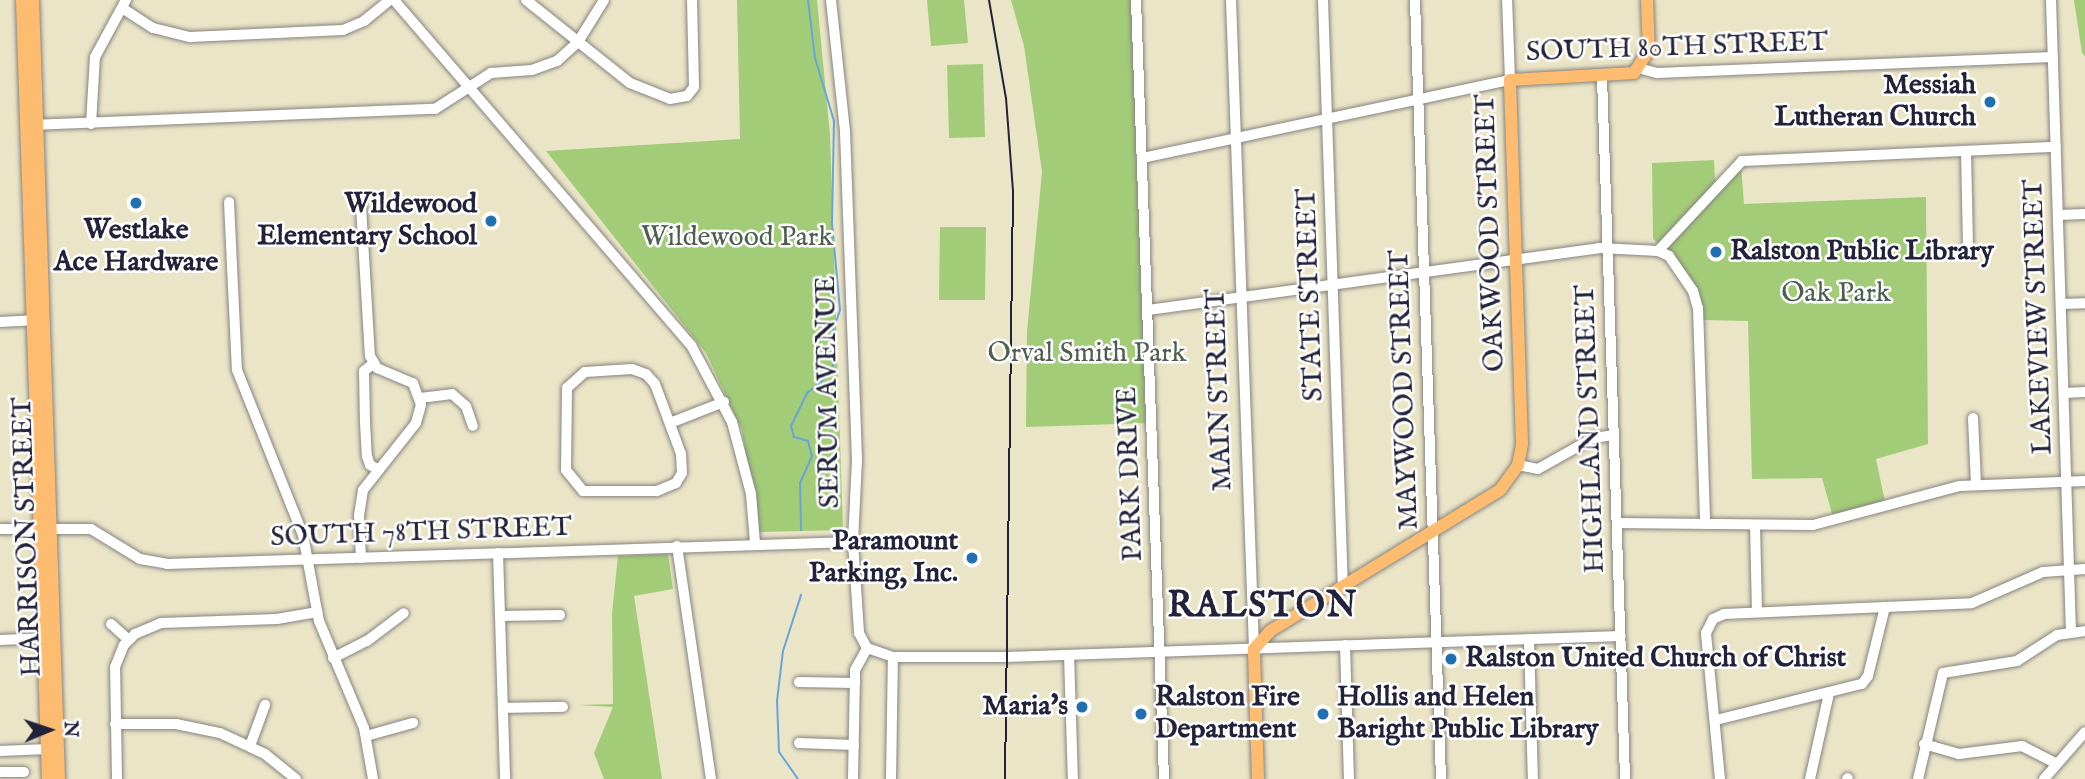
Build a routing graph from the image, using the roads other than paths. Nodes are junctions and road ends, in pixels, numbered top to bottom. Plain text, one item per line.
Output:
1 (22, 0) edge
2 (33, 0) edge
3 (392, 0) edge
4 (526, 0) edge
5 (604, 0) edge
6 (692, 0) edge
7 (831, 0) edge
8 (1136, 0) edge
9 (1231, 0) edge
10 (1323, 0) edge
11 (1415, 0) edge
12 (1507, 0) edge
13 (1647, 0) edge
14 (2051, 0) edge
15 (124, 4) edge
16 (578, 41) junction
17 (2053, 57) junction
18 (1638, 68) junction
19 (1602, 77) junction
20 (1510, 80) junction
21 (471, 88) junction
22 (1419, 100) junction
23 (1328, 119) junction
24 (91, 124) junction
25 (32, 125) junction
26 (1236, 139) junction
27 (2056, 146) junction
28 (1966, 151) junction
29 (1142, 158) junction
30 (229, 202) dead end
31 (361, 206) dead end
32 (2085, 214) edge
33 (2058, 215) junction
34 (1968, 245) dead end
35 (1607, 248) junction
36 (1658, 251) junction
37 (1516, 259) junction
38 (1424, 272) junction
39 (1333, 285) junction
40 (1242, 298) junction
41 (2085, 303) edge
42 (2061, 304) junction
43 (1148, 310) junction
44 (39, 320) junction
45 (0, 322) edge
46 (373, 363) junction
47 (2085, 392) edge
48 (2064, 393) junction
49 (421, 398) junction
50 (724, 402) junction
51 (1973, 418) dead end
52 (670, 423) junction
53 (473, 426) dead end
54 (1614, 435) junction
55 (1518, 465) junction
56 (378, 470) junction
57 (2085, 481) edge
58 (2067, 482) junction
59 (1976, 485) junction
60 (1617, 523) junction
61 (1705, 524) junction
62 (1755, 525) junction
63 (47, 527) junction
64 (0, 529) edge
65 (1433, 535) junction
66 (755, 542) junction
67 (853, 542) junction
68 (677, 546) junction
69 (498, 553) junction
70 (361, 558) junction
71 (310, 560) junction
72 (2085, 569) edge
73 (2070, 570) junction
74 (1343, 589) junction
75 (1885, 607) junction
76 (317, 612) junction
77 (1757, 612) junction
78 (404, 613) dead end
79 (560, 615) dead end
80 (500, 616) junction
81 (111, 624) dead end
82 (2085, 631) edge
83 (2071, 632) junction
84 (1621, 636) junction
85 (50, 638) junction
86 (0, 640) edge
87 (129, 640) junction
88 (1529, 640) junction
89 (1437, 642) junction
90 (1345, 645) junction
91 (867, 648) junction
92 (1254, 649) junction
93 (1160, 652) junction
94 (1069, 655) junction
95 (893, 657) junction
96 (333, 658) junction
97 (800, 682) dead end
98 (855, 683) junction
99 (1829, 693) junction
100 (265, 705) dead end
101 (564, 707) dead end
102 (503, 708) junction
103 (1716, 720) junction
104 (413, 723) dead end
105 (115, 724) junction
106 (2085, 732) edge
107 (366, 736) junction
108 (799, 743) dead end
109 (1924, 744) junction
110 (854, 745) junction
111 (250, 746) junction
112 (48, 749) junction
113 (0, 751) edge
114 (2057, 764) junction
115 (0, 772) edge
116 (24, 772) dead end
117 (48, 779) edge
118 (60, 779) edge
119 (117, 779) edge
120 (296, 779) edge
121 (373, 779) edge
122 (505, 779) edge
123 (711, 779) edge
124 (853, 779) edge
125 (891, 779) edge
126 (1073, 779) edge
127 (1164, 779) edge
128 (1258, 779) edge
129 (1349, 779) edge
130 (1441, 779) edge
131 (1533, 779) edge
132 (1625, 779) edge
133 (1720, 779) edge
134 (1810, 779) edge
135 (1918, 779) edge
136 (2044, 779) edge

1 - 25 main road, HARRISON STREET
2 - 25 main road, HARRISON STREET
3 - 15 street
3 - 21 street
4 - 16 street
5 - 16 street
6 - 16 street
7 - 67 street, SERUM AVENUE
8 - 29 street, PARK DRIVE
9 - 26 street, MAIN STREET
10 - 23 street, STATE STREET
11 - 22 street, MAYWOOD STREET
12 - 20 street, OAKWOOD STREET
13 - 18 main road
14 - 17 street, LAKEVIEW STREET
15 - 24 street
16 - 21 street
17 - 18 street, SOUTH 80TH STREET
17 - 27 street, LAKEVIEW STREET
18 - 19 main road, SOUTH 80TH STREET
19 - 20 main road, SOUTH 80TH STREET
19 - 35 street, HIGHLAND STREET
20 - 22 street, SOUTH 80TH STREET
20 - 37 main road, OAKWOOD STREET
21 - 24 street
21 - 50 street
22 - 23 street, SOUTH 80TH STREET
22 - 38 street, MAYWOOD STREET
23 - 26 street, SOUTH 80TH STREET
23 - 39 street, STATE STREET
24 - 25 street
25 - 44 main road, HARRISON STREET
26 - 29 street, SOUTH 80TH STREET
26 - 40 street, MAIN STREET
27 - 28 street
27 - 33 street, LAKEVIEW STREET
28 - 34 street
28 - 36 street
29 - 43 street, PARK DRIVE
30 - 71 street
31 - 46 street
32 - 33 street
33 - 42 street, LAKEVIEW STREET
35 - 36 street
35 - 37 street
35 - 54 street, HIGHLAND STREET
36 - 61 street
37 - 38 street
37 - 55 main road, OAKWOOD STREET
38 - 39 street
38 - 65 street, MAYWOOD STREET
39 - 40 street
39 - 74 street, STATE STREET
40 - 43 street
40 - 92 street, MAIN STREET
41 - 42 street
42 - 48 street, LAKEVIEW STREET
43 - 93 street, PARK DRIVE
44 - 45 street
44 - 63 main road, HARRISON STREET
46 - 49 street
46 - 56 street
47 - 48 street
48 - 58 street, LAKEVIEW STREET
49 - 53 street
49 - 56 street
50 - 52 street
50 - 66 street
51 - 59 street
52 - 52 street
54 - 55 street
54 - 60 street, HIGHLAND STREET
55 - 65 main road
56 - 70 street
57 - 58 street
58 - 59 street
58 - 73 street, LAKEVIEW STREET
59 - 62 street
60 - 61 street
60 - 84 street, HIGHLAND STREET
61 - 62 street
62 - 77 street
63 - 64 street, SOUTH 78TH STREET
63 - 71 street, SOUTH 78TH STREET
63 - 85 main road, HARRISON STREET
65 - 74 main road
65 - 89 street, MAYWOOD STREET
66 - 67 street, SOUTH 78TH STREET
66 - 68 street, SOUTH 78TH STREET
67 - 91 street, SERUM AVENUE
68 - 69 street, SOUTH 78TH STREET
68 - 123 street
69 - 70 street, SOUTH 78TH STREET
69 - 80 street
70 - 71 street, SOUTH 78TH STREET
71 - 76 street
72 - 73 street
73 - 75 street
73 - 83 street, LAKEVIEW STREET
74 - 92 main road
75 - 77 street
75 - 99 street
76 - 87 street
76 - 96 street
77 - 103 street
78 - 96 street
79 - 80 street
80 - 102 street
81 - 87 street
82 - 83 street
83 - 109 street
84 - 88 street
84 - 132 street, HIGHLAND STREET
85 - 86 street
85 - 112 main road, HARRISON STREET
85 - 118 main road, HARRISON STREET
87 - 105 street
88 - 89 street
88 - 131 street
89 - 90 street
89 - 130 street, MAYWOOD STREET
90 - 92 street
90 - 129 street
91 - 95 street
91 - 98 street
92 - 93 street
92 - 128 main road, MAIN STREET
93 - 94 street
93 - 127 street, PARK DRIVE
94 - 95 street
94 - 126 street
95 - 125 street
96 - 107 street
97 - 98 street
98 - 110 street
99 - 103 street
99 - 134 street
100 - 111 street
101 - 102 street
102 - 122 street
103 - 133 street
104 - 107 street
105 - 111 street
105 - 119 street
106 - 114 street
107 - 121 street
108 - 110 street
109 - 114 street
109 - 135 street
110 - 124 street
111 - 120 street
112 - 113 street
112 - 117 main road, HARRISON STREET
114 - 136 street
115 - 116 street

